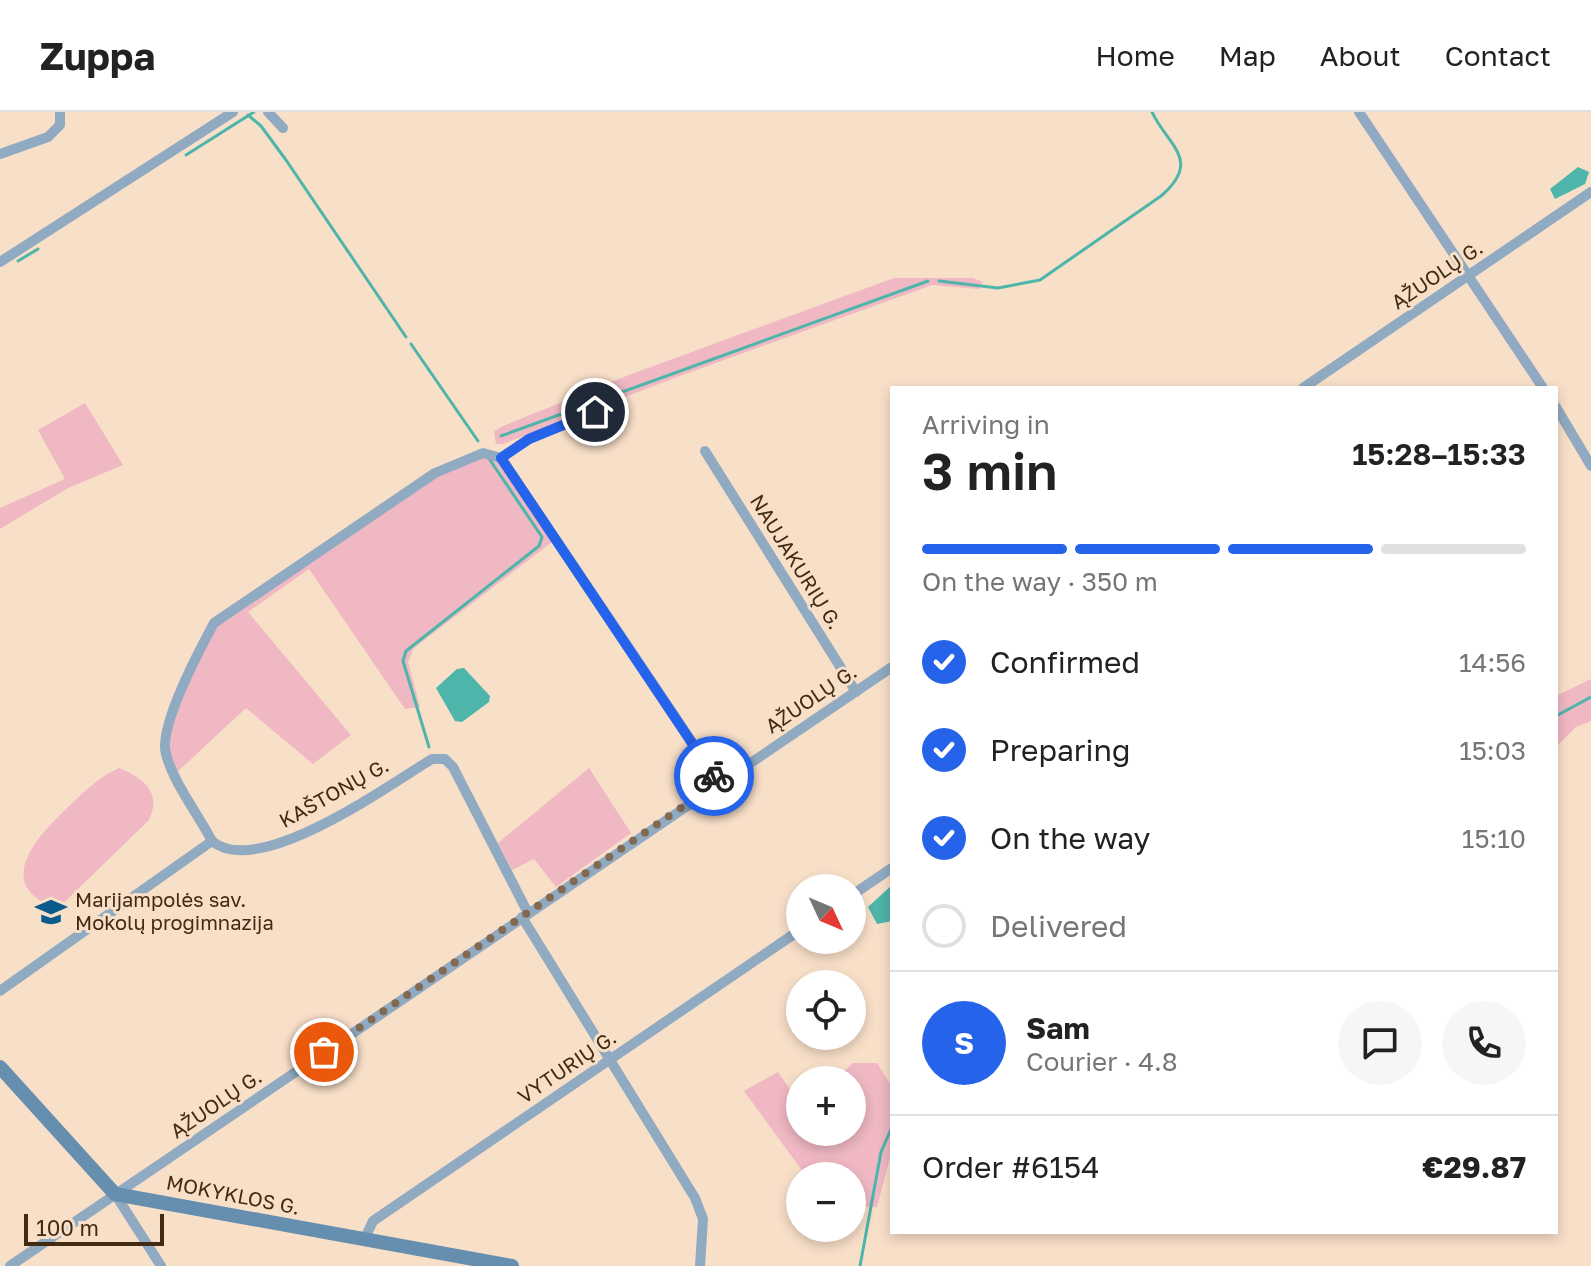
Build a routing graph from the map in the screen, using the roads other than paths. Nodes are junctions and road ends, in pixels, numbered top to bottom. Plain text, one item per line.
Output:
1 (60, 112) edge
2 (233, 112) edge
3 (268, 112) edge
4 (1359, 112) edge
5 (283, 128) dead end
6 (0, 154) edge
7 (1591, 192) edge
8 (0, 262) edge
9 (1467, 277) junction
10 (1306, 386) edge
11 (1542, 386) edge
12 (619, 402) dead end
13 (1558, 410) edge
14 (705, 451) dead end
15 (501, 458) junction
16 (1591, 466) edge
17 (890, 668) edge
18 (856, 692) junction
19 (719, 782) junction
20 (212, 841) junction
21 (890, 869) edge
22 (866, 886) edge
23 (525, 915) junction
24 (786, 940) edge
25 (0, 991) edge
26 (611, 1059) junction
27 (0, 1067) edge
28 (115, 1194) junction
29 (364, 1240) junction
30 (10, 1266) edge
31 (161, 1266) edge
32 (512, 1266) edge
33 (700, 1266) edge

1 - 6 street
2 - 8 street
3 - 5 street
4 - 9 street
7 - 9 street, ĄŽUOLŲ G.
9 - 10 street, ĄŽUOLŲ G.
9 - 11 street
12 - 15 street
13 - 16 street
14 - 18 street, NAUJAKURIŲ G.
15 - 19 street
15 - 20 street
17 - 18 street, ĄŽUOLŲ G.
18 - 19 street, ĄŽUOLŲ G.
19 - 23 street, ĄŽUOLŲ G.
20 - 23 street, KAŠTONŲ G.
20 - 25 street
21 - 22 street
23 - 26 street
23 - 28 street, ĄŽUOLŲ G.
24 - 26 street, VYTURIŲ G.
26 - 29 street, VYTURIŲ G.
26 - 33 street
27 - 28 main road
28 - 29 main road, MOKYKLOS G.
28 - 30 street, ĄŽUOLŲ G.
28 - 31 street
29 - 32 main road, MOKYKLOS G.

